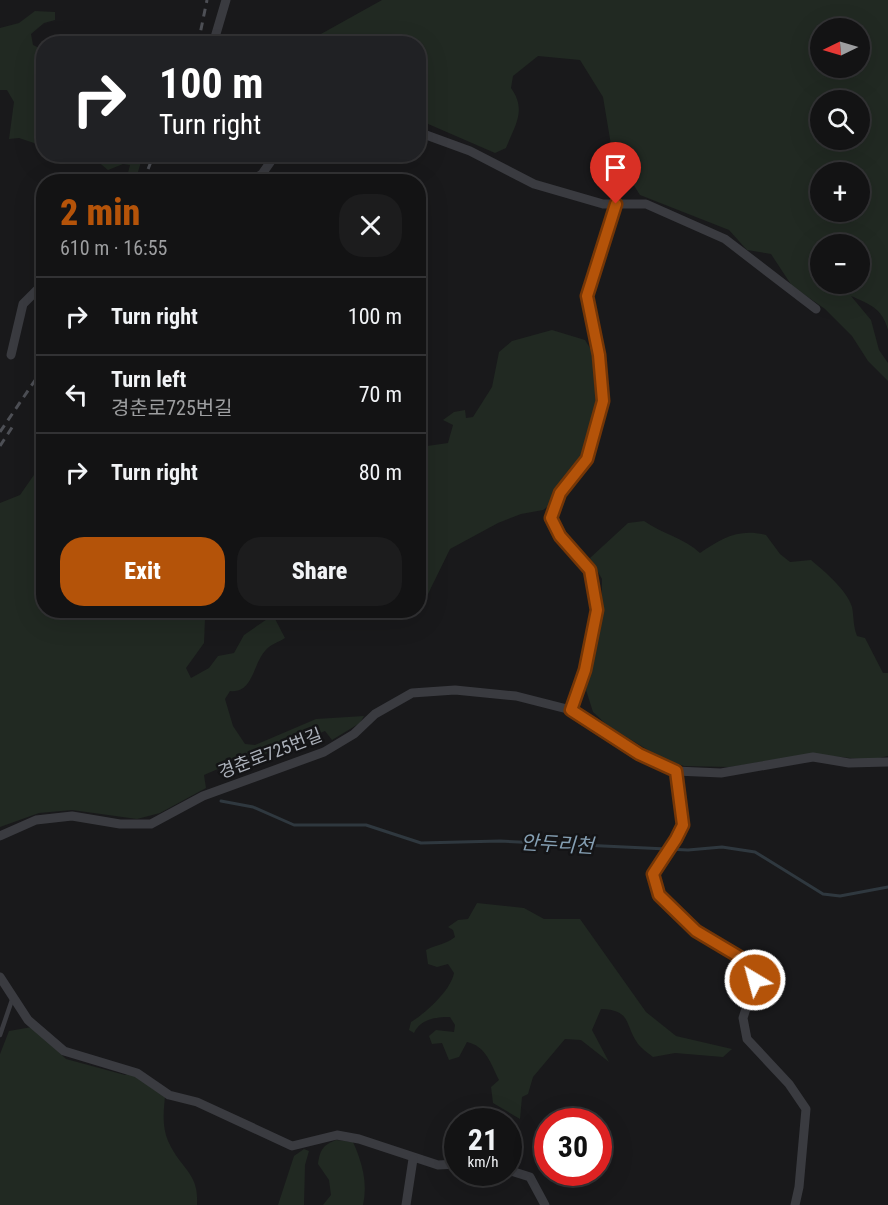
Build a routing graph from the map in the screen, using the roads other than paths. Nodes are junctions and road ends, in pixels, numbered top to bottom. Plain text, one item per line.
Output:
1 (226, 0) edge
2 (215, 36) edge
3 (426, 135) edge
4 (616, 204) junction
5 (36, 291) edge
6 (816, 309) dead end
7 (11, 355) dead end
8 (571, 710) junction
9 (888, 762) edge
10 (676, 771) junction
11 (0, 836) edge
12 (0, 977) edge
13 (7, 992) edge
14 (0, 1035) edge
15 (413, 1159) junction
16 (444, 1165) edge
17 (522, 1174) edge
18 (406, 1205) edge
19 (545, 1205) edge
20 (795, 1205) edge

1 - 2 street
3 - 4 street
4 - 6 street
4 - 8 street
5 - 7 street
8 - 10 street, 경춘로725번길
8 - 11 street, 경춘로725번길
9 - 10 street, 경춘로725번길
10 - 20 street
12 - 13 street
13 - 14 lane
13 - 15 street
15 - 16 street
15 - 18 street
17 - 19 street

